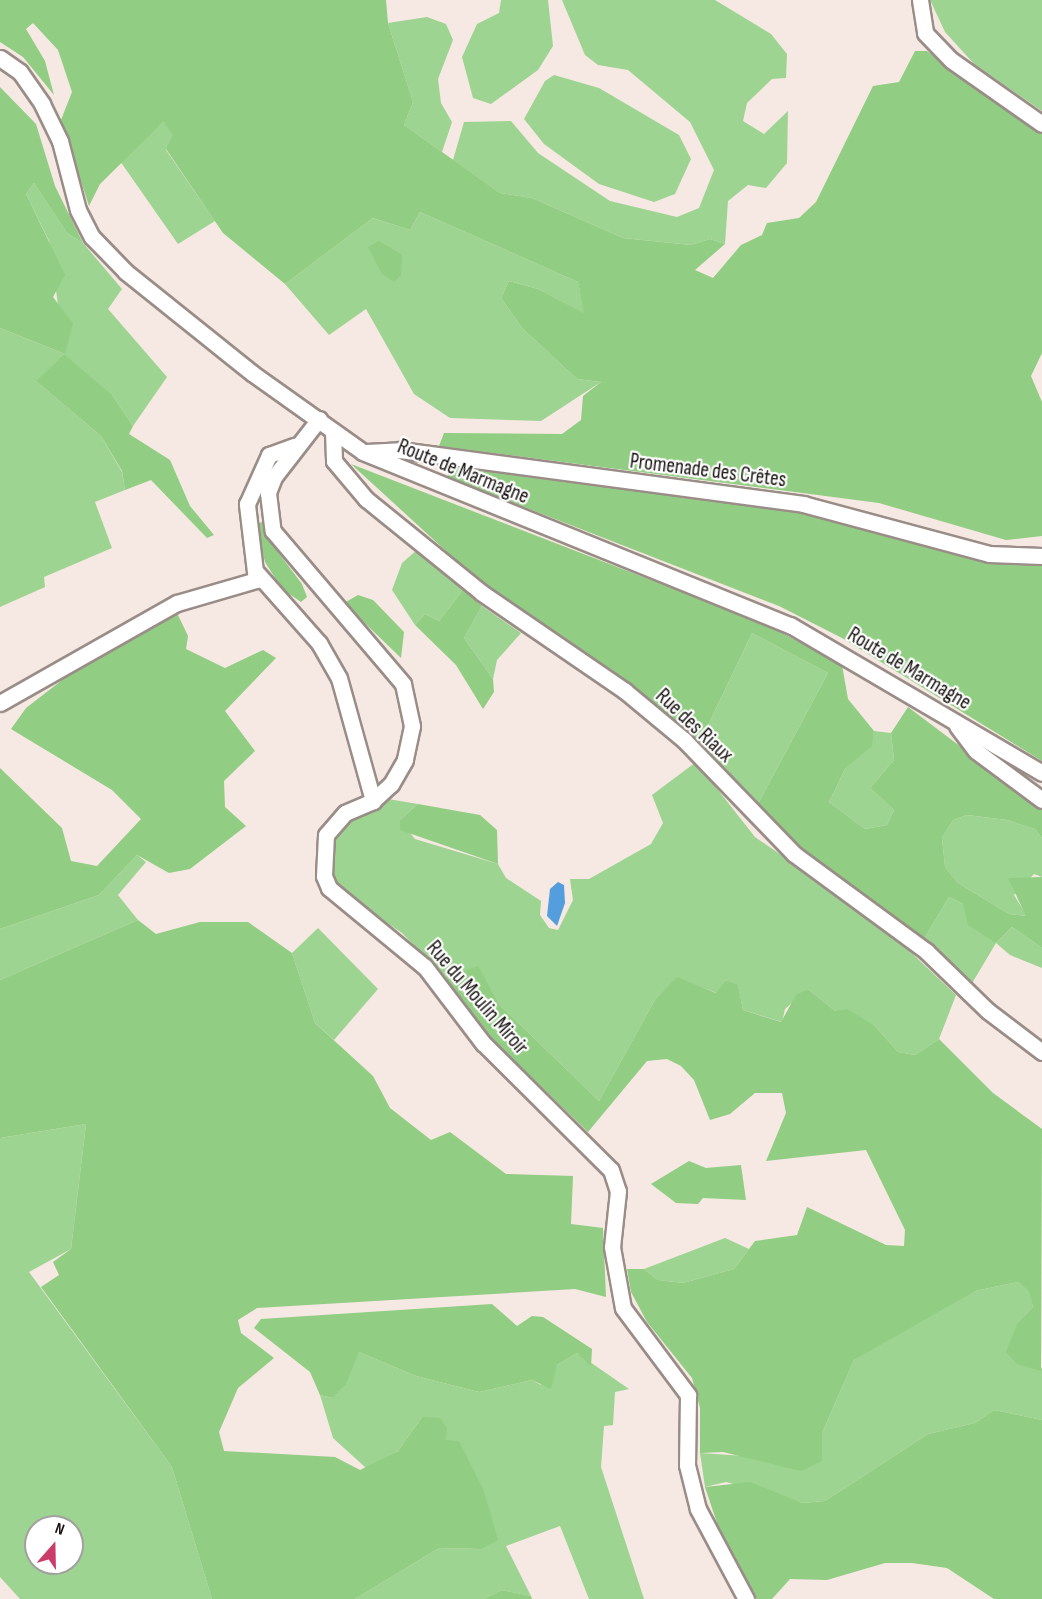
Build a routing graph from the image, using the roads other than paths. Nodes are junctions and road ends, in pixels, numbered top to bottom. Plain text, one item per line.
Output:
1 (920, 0) edge
2 (0, 58) edge
3 (1042, 124) edge
4 (319, 420) junction
5 (333, 430) junction
6 (294, 446) junction
7 (363, 452) junction
8 (1042, 556) edge
9 (257, 573) junction
10 (0, 703) edge
11 (954, 721) junction
12 (1042, 773) edge
13 (1042, 800) edge
14 (373, 801) junction
15 (1042, 1052) edge
16 (746, 1599) edge

1 - 3 street
2 - 4 street, Route de Marmagne
4 - 5 street, Route de Marmagne
4 - 6 street, Rue du Moulin Miroir
5 - 7 street, Route de Marmagne
5 - 15 street, Rue des Riaux
6 - 9 street
6 - 14 street, Rue du Moulin Miroir
7 - 8 street, Promenade des Crêtes
7 - 11 street, Route de Marmagne
9 - 10 street
9 - 14 street
11 - 12 street, Route de Marmagne
11 - 13 street
14 - 16 street, Rue du Moulin Miroir

